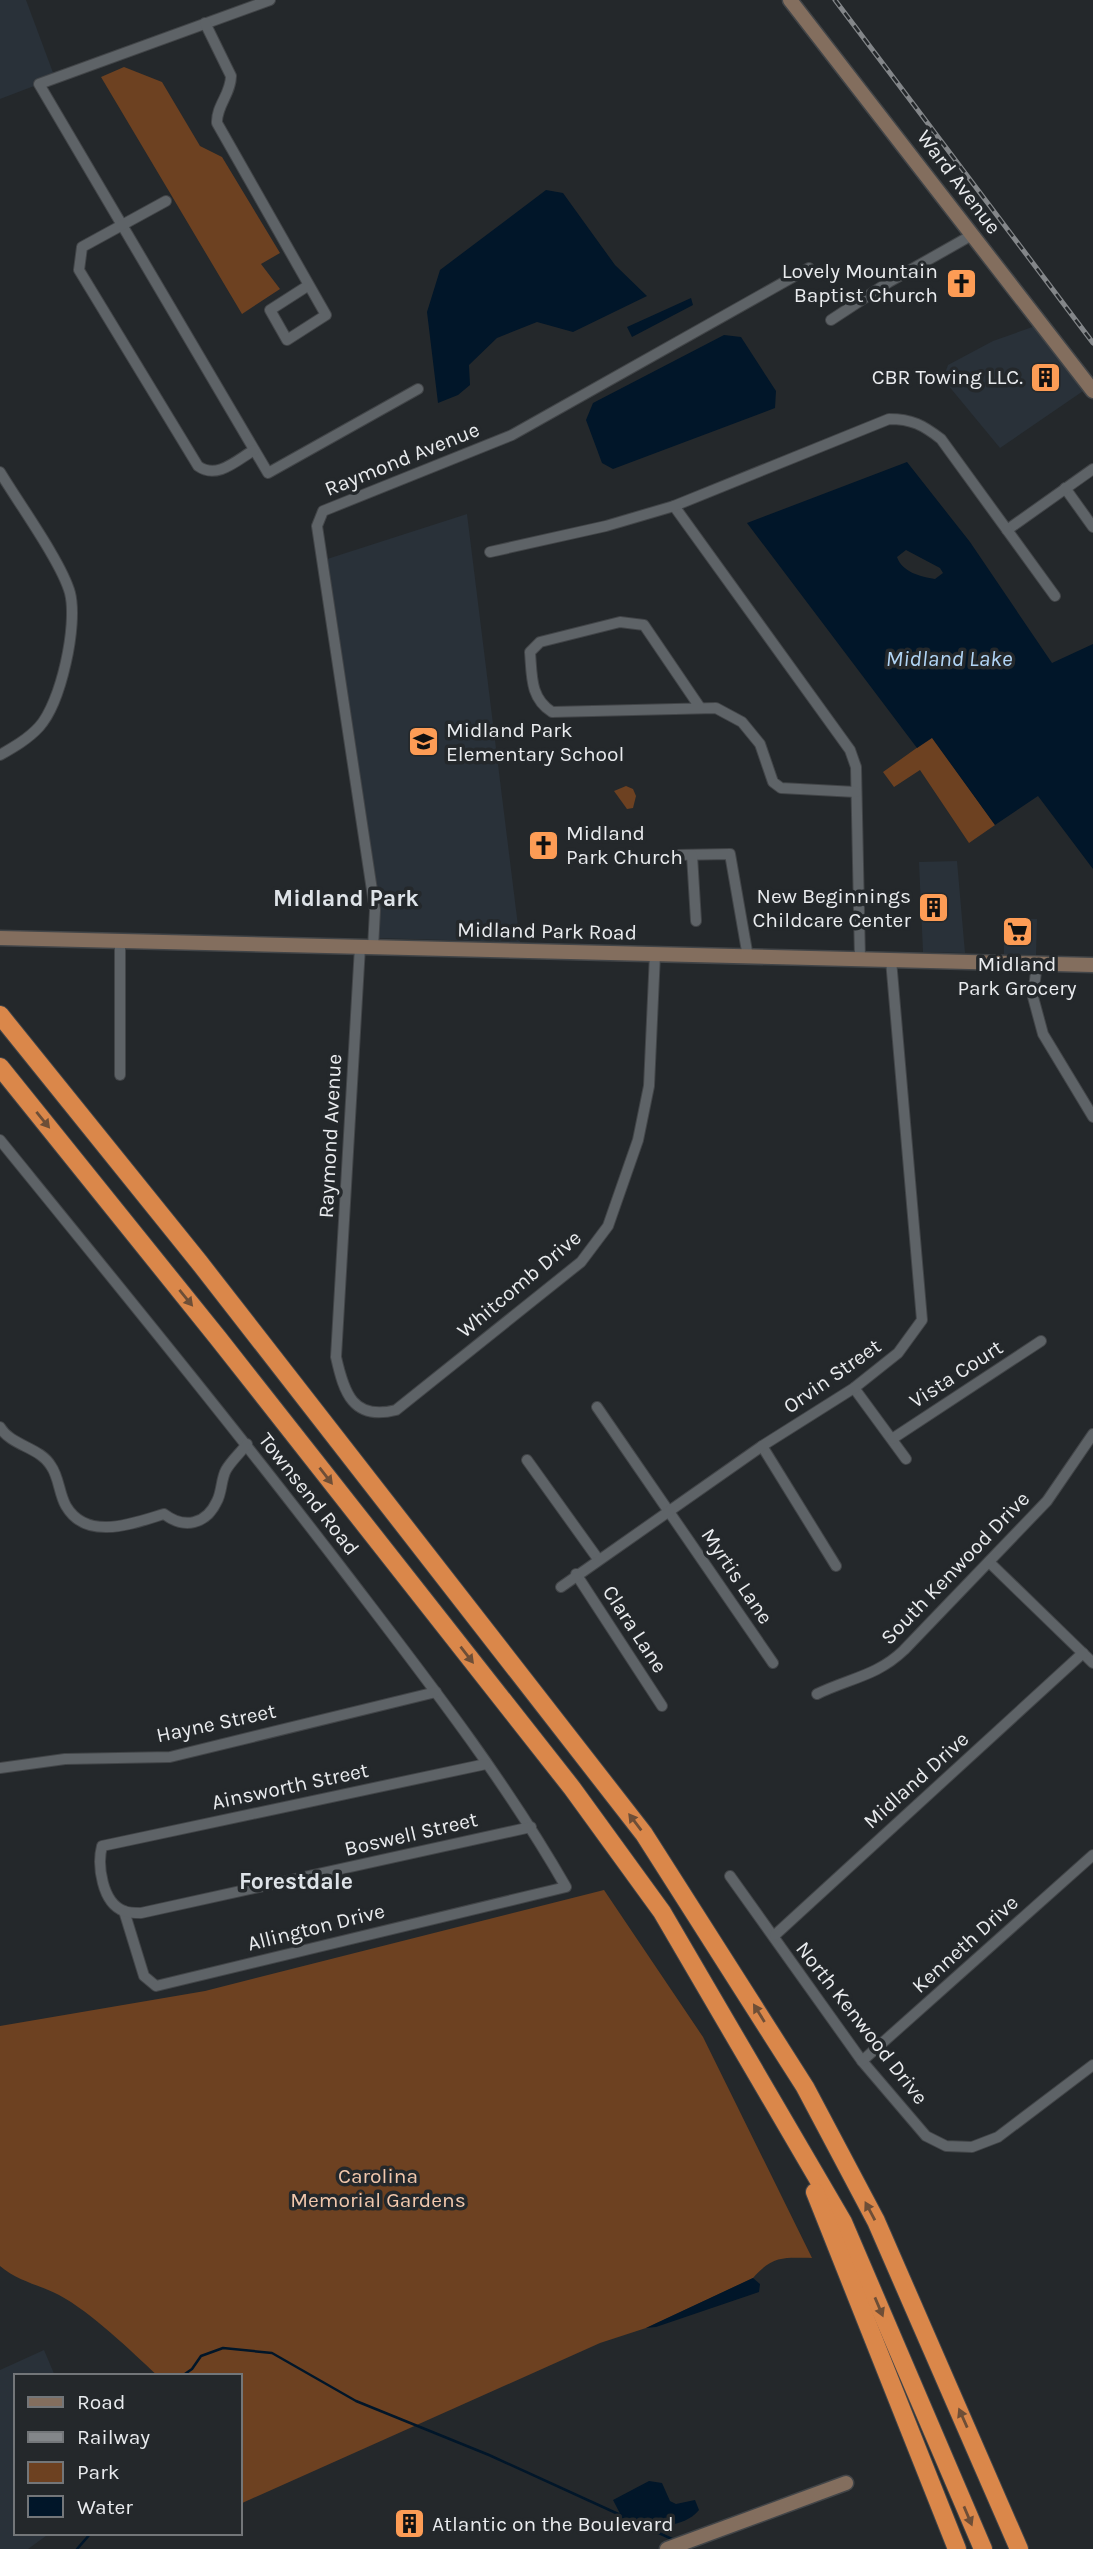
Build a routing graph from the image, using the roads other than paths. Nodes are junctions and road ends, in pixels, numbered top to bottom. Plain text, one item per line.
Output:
1 (270, 0) edge
2 (790, 0) edge
3 (205, 23) junction
4 (166, 201) dead end
5 (122, 225) junction
6 (972, 236) junction
7 (809, 268) dead end
8 (309, 285) junction
9 (831, 320) dead end
10 (418, 389) dead end
11 (1093, 391) edge
12 (254, 450) junction
13 (1093, 469) edge
14 (0, 472) edge
15 (1065, 488) junction
16 (674, 506) junction
17 (1093, 527) edge
18 (1007, 530) junction
19 (490, 552) dead end
20 (1055, 596) dead end
21 (699, 706) junction
22 (0, 755) edge
23 (856, 792) junction
24 (676, 855) dead end
25 (692, 855) junction
26 (696, 921) dead end
27 (0, 938) edge
28 (120, 941) junction
29 (366, 948) junction
30 (655, 954) junction
31 (748, 957) junction
32 (860, 960) junction
33 (891, 960) junction
34 (1037, 963) junction
35 (1093, 965) edge
36 (0, 1015) edge
37 (0, 1067) edge
38 (121, 1075) dead end
39 (1093, 1117) edge
40 (0, 1140) edge
41 (338, 1327) joint
42 (1041, 1341) dead end
43 (854, 1388) junction
44 (597, 1407) dead end
45 (0, 1427) edge
46 (1092, 1437) edge
47 (892, 1438) junction
48 (247, 1444) junction
49 (762, 1446) junction
50 (906, 1459) dead end
51 (527, 1460) dead end
52 (668, 1510) junction
53 (598, 1559) junction
54 (989, 1562) junction
55 (836, 1566) dead end
56 (576, 1574) junction
57 (561, 1587) dead end
58 (1083, 1653) junction
59 (774, 1663) dead end
60 (1093, 1663) edge
61 (436, 1692) junction
62 (817, 1694) dead end
63 (662, 1706) dead end
64 (486, 1764) junction
65 (0, 1768) edge
66 (531, 1827) junction
67 (1093, 1855) edge
68 (730, 1876) dead end
69 (566, 1887) joint
70 (124, 1911) junction
71 (775, 1935) junction
72 (862, 2061) junction
73 (1093, 2065) edge
74 (782, 2115) junction
75 (980, 2456) junction
76 (846, 2483) dead end
77 (667, 2549) edge
78 (957, 2549) edge
79 (983, 2549) edge
80 (1018, 2549) edge
81 (1026, 2549) edge

1 - 3 street
2 - 6 street, Ward Avenue
3 - 5 street
3 - 8 street
4 - 5 street
5 - 12 street
5 - 12 street
6 - 9 street
6 - 11 street, Ward Avenue
7 - 29 street, Raymond Avenue
8 - 8 street
10 - 12 street
13 - 15 street
14 - 22 street
15 - 17 street
15 - 18 street
16 - 18 street
16 - 19 street
16 - 23 street
18 - 20 street
21 - 21 street
21 - 23 street
23 - 32 street
24 - 25 street
25 - 26 street
25 - 31 street
27 - 28 street, Midland Park Road
28 - 29 street, Midland Park Road
28 - 38 street
29 - 30 street, Midland Park Road
29 - 41 street, Raymond Avenue
30 - 31 street, Midland Park Road
30 - 41 street, Whitcomb Drive
31 - 32 street, Midland Park Road
32 - 33 street, Midland Park Road
33 - 34 street, Midland Park Road
33 - 43 street, Orvin Street
34 - 35 street, Midland Park Road
34 - 39 street
75 -> 36 highway
37 -> 74 highway
40 - 48 street, Townsend Road
42 - 47 street, Vista Court
43 - 47 street
43 - 49 street, Orvin Street
44 - 52 street, Myrtis Lane
45 - 48 street
46 - 54 street, South Kenwood Drive
47 - 50 street
48 - 61 street, Townsend Road
49 - 52 street, Orvin Street
49 - 55 street
51 - 53 street
52 - 53 street, Orvin Street
52 - 59 street, Myrtis Lane
53 - 56 street, Orvin Street
54 - 58 street
54 - 62 street, South Kenwood Drive
56 - 57 street, Orvin Street
56 - 63 street, Clara Lane
58 - 60 street
58 - 71 street, Midland Drive
61 - 64 street, Townsend Road
61 - 65 street, Hayne Street
64 - 66 street, Townsend Road
64 - 70 street, Ainsworth Street
66 - 69 street, Townsend Road
66 - 70 street, Boswell Street
67 - 72 street, Kenneth Drive
68 - 71 street, North Kenwood Drive
69 - 70 street, Allington Drive
71 - 72 street, North Kenwood Drive
72 - 73 street, North Kenwood Drive
74 - 78 highway
74 -> 79 highway
75 - 80 highway
75 - 81 highway
76 - 77 street

